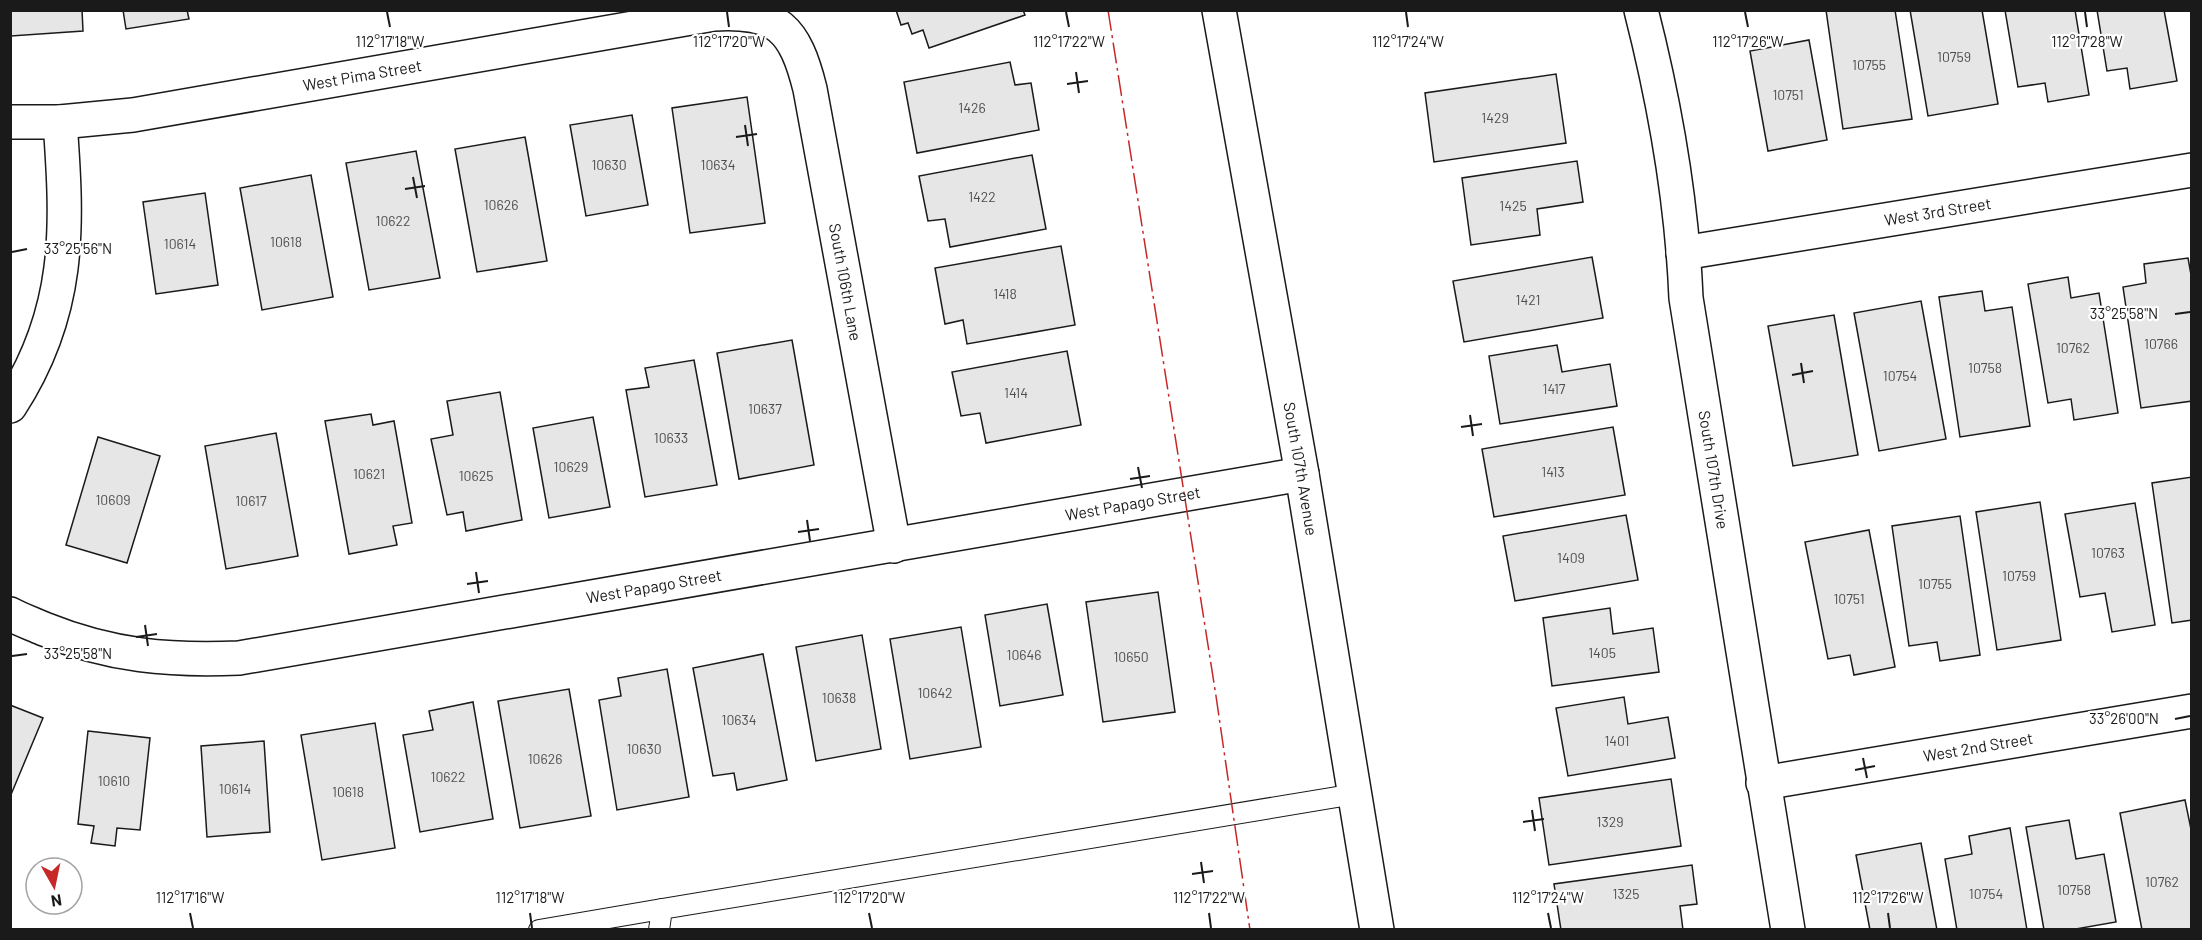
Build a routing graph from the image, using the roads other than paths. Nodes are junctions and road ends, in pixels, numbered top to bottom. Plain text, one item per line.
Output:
1 (1219, 10) edge
2 (1641, 10) edge
3 (781, 26) joint
4 (10, 122) edge
5 (60, 122) junction
6 (2192, 170) edge
7 (1683, 253) junction
8 (10, 406) edge
9 (1302, 474) junction
10 (894, 546) junction
11 (10, 614) edge
12 (2192, 711) edge
13 (1763, 783) junction
14 (1356, 794) junction
15 (662, 909) junction
16 (539, 930) edge
17 (658, 930) edge
18 (1377, 930) edge
19 (1788, 930) edge

1 - 9 street, South 107th Avenue
2 - 7 street, South 107th Drive
3 - 5 street, West Pima Street
3 - 10 street, South 106th Lane
4 - 5 street, West Pima Street
5 - 8 street
6 - 7 street, West 3rd Street
7 - 13 street, South 107th Drive
9 - 10 street, West Papago Street
9 - 14 street, South 107th Avenue
10 - 11 street, West Papago Street
12 - 13 street, West 2nd Street
13 - 19 street, South 107th Drive
14 - 15 lane
14 - 18 street, South 107th Avenue
15 - 16 lane
15 - 17 lane

